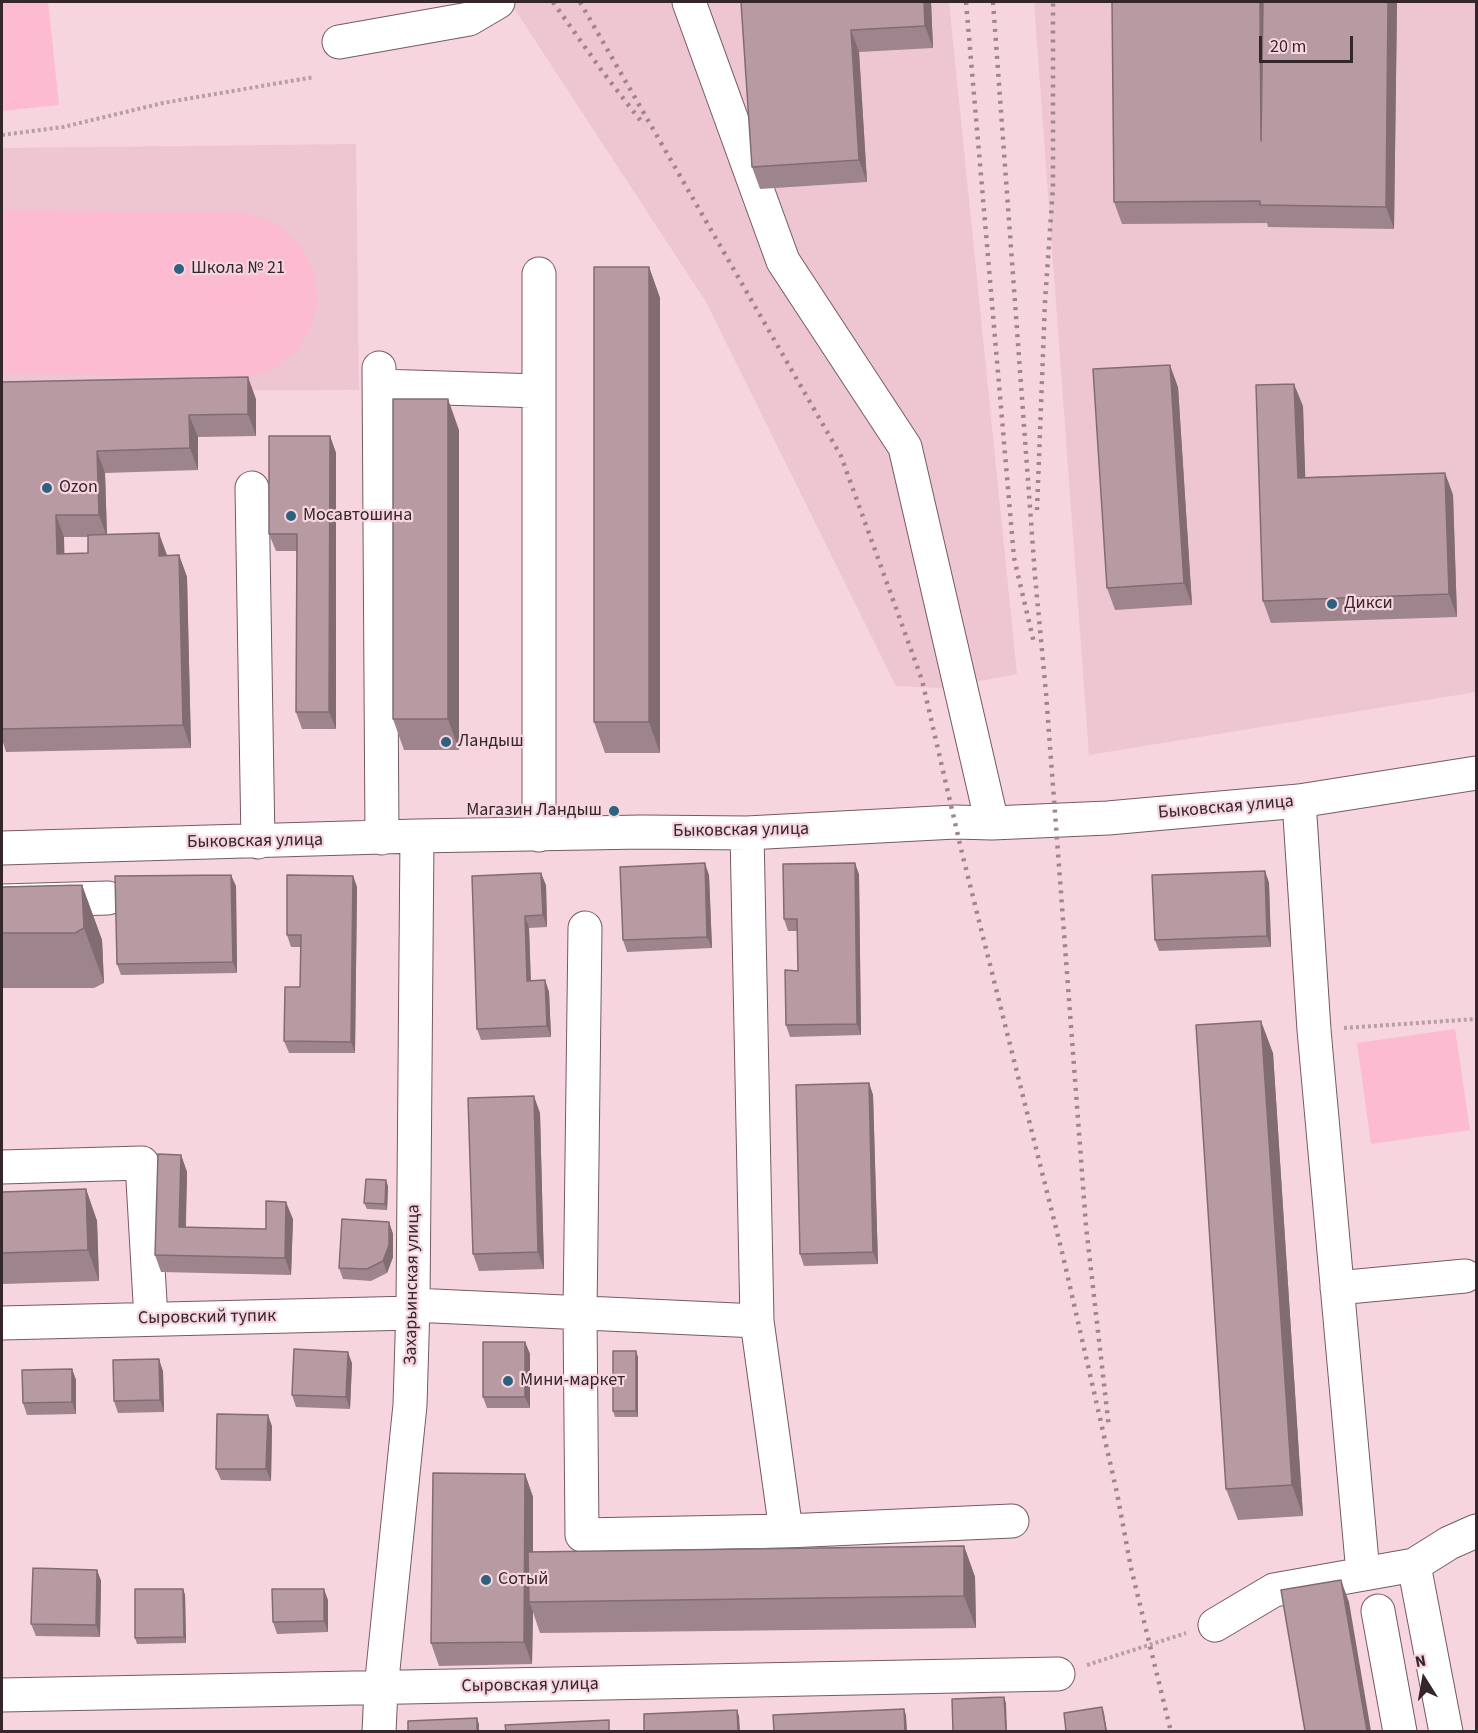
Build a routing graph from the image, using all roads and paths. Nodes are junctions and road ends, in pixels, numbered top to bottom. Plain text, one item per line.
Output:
1 (498, 2) edge
2 (689, 2) edge
3 (465, 10) edge
4 (339, 42) dead end
5 (314, 77) dead end
6 (2, 135) edge
7 (539, 274) dead end
8 (539, 391) junction
9 (252, 488) dead end
10 (1476, 773) edge
11 (1299, 801) junction
12 (992, 823) junction
13 (747, 833) junction
14 (539, 835) junction
15 (417, 836) junction
16 (382, 838) junction
17 (258, 842) junction
18 (2, 848) edge
19 (108, 898) dead end
20 (2, 901) edge
21 (585, 928) dead end
22 (1476, 1019) edge
23 (1314, 1030) junction
24 (2, 1167) edge
25 (1465, 1275) dead end
26 (1337, 1288) junction
27 (413, 1309) junction
28 (580, 1312) junction
29 (151, 1319) junction
30 (757, 1321) junction
31 (2, 1323) edge
32 (1012, 1521) dead end
33 (786, 1531) junction
34 (1476, 1531) edge
35 (1414, 1565) junction
36 (1364, 1573) junction
37 (1378, 1611) dead end
38 (1215, 1625) joint
39 (1058, 1674) joint
40 (381, 1689) junction
41 (2, 1695) edge
42 (379, 1731) edge
43 (1400, 1731) edge
44 (1446, 1731) edge

1 - 3 street
2 - 12 street
3 - 4 street
5 - 6 path
7 - 8 street
8 - 14 street
8 - 16 street
9 - 17 street
10 - 11 street, Быковская улица
11 - 12 street, Быковская улица
11 - 23 street
12 - 13 street, Быковская улица
13 - 14 street, Быковская улица
13 - 30 street
14 - 15 street, Быковская улица
15 - 16 street, Быковская улица
15 - 27 street, Захарьинская улица
16 - 17 street, Быковская улица
17 - 18 street, Быковская улица
19 - 20 street
21 - 28 street
22 - 23 path
23 - 26 street
24 - 29 street
25 - 26 street
26 - 36 street
27 - 28 street, Сыровский тупик
27 - 29 street, Сыровский тупик
27 - 40 street, Захарьинская улица
28 - 30 street, Сыровский тупик
28 - 33 street
29 - 31 street, Сыровский тупик
30 - 33 street
32 - 33 street
34 - 35 street
35 - 36 street
35 - 44 street
36 - 38 street
37 - 43 street
38 - 39 path
39 - 40 street, Сыровская улица
40 - 41 street, Сыровская улица
40 - 42 street, Захарьинская улица

